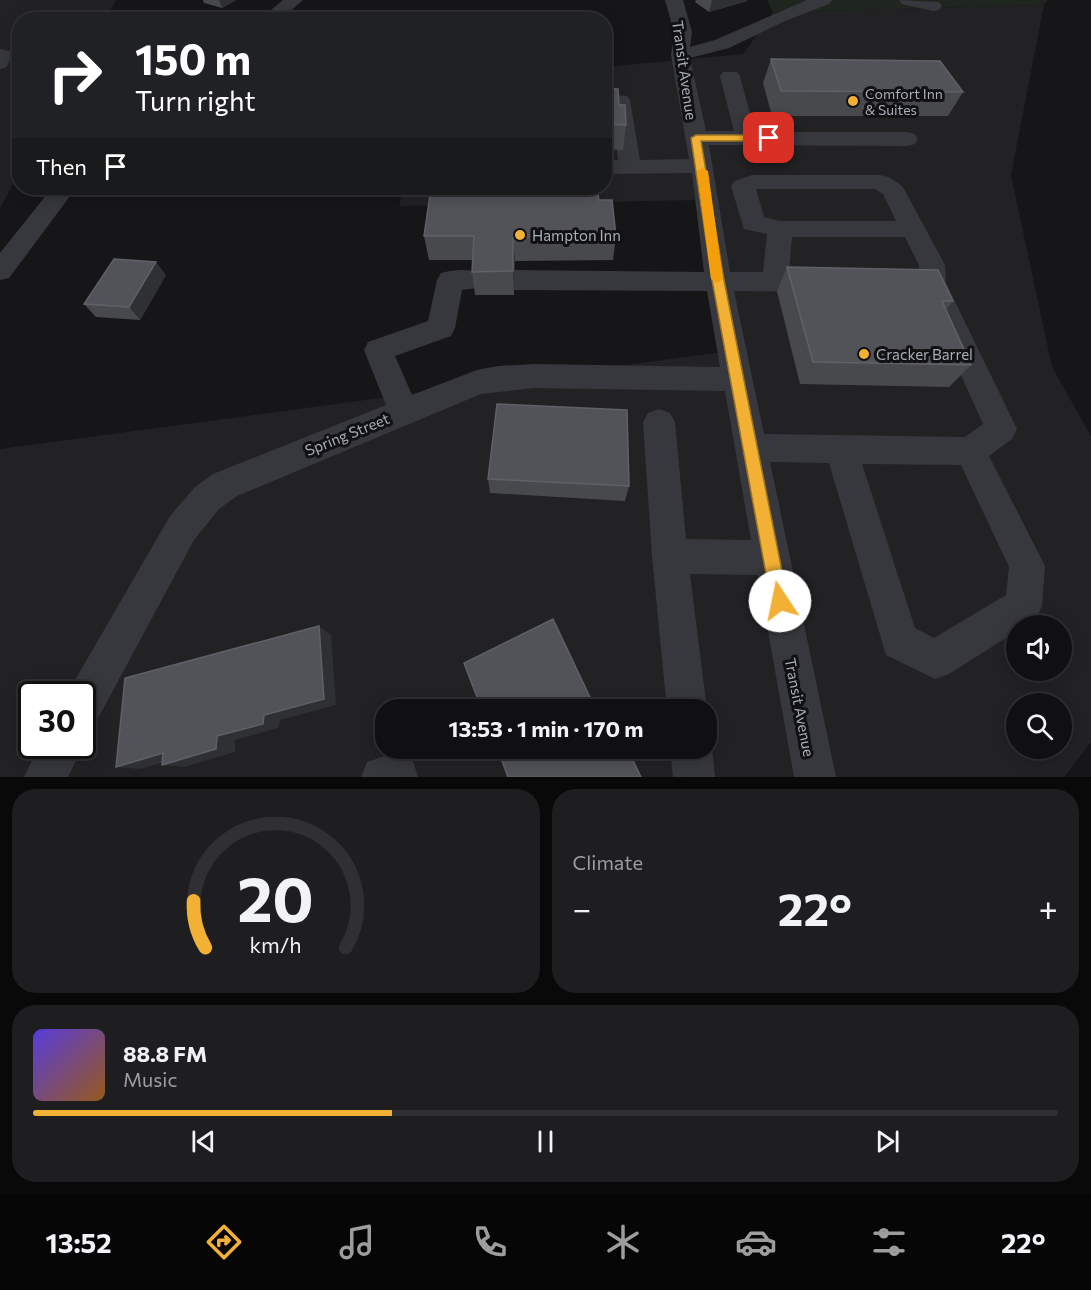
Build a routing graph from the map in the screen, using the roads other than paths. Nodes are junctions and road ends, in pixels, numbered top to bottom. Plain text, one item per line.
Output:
1 (294, 0) edge
2 (674, 0) edge
3 (824, 0) edge
4 (908, 0) edge
5 (933, 6) dead end
6 (278, 12) edge
7 (0, 55) edge
8 (680, 55) junction
9 (0, 63) edge
10 (730, 76) dead end
11 (612, 100) edge
12 (746, 138) junction
13 (907, 139) dead end
14 (699, 152) junction
15 (630, 166) junction
16 (612, 167) edge
17 (59, 195) edge
18 (780, 229) junction
19 (913, 229) junction
20 (0, 271) edge
21 (476, 280) edge
22 (514, 280) edge
23 (718, 280) junction
24 (775, 281) junction
25 (843, 282) edge
26 (888, 282) edge
27 (933, 283) junction
28 (736, 379) junction
29 (404, 411) junction
30 (659, 422) dead end
31 (750, 448) junction
32 (841, 449) junction
33 (969, 451) junction
34 (670, 556) junction
35 (772, 558) junction
36 (96, 683) edge
37 (686, 699) edge
38 (55, 759) edge
39 (692, 759) edge
40 (45, 777) edge
41 (382, 777) edge
42 (397, 777) edge
43 (694, 777) edge
44 (815, 777) edge

1 - 6 street
2 - 8 street, Transit Avenue
3 - 8 street
4 - 5 street
7 - 9 street
8 - 14 street, Transit Avenue
10 - 12 street
11 - 15 street
12 - 13 street
12 - 14 street
14 - 15 street
14 - 23 street, Transit Avenue
15 - 16 street
17 - 20 street
18 - 19 street
18 - 19 street
18 - 24 street
19 - 27 street
21 - 29 street
22 - 23 street
23 - 24 street
23 - 28 street, Transit Avenue
24 - 25 street
26 - 27 street
27 - 33 street
28 - 29 street, Spring Street
28 - 31 street, Transit Avenue
29 - 36 street, Spring Street
30 - 34 street
31 - 32 street
31 - 35 street, Transit Avenue
32 - 33 street
32 - 33 street
34 - 35 street
34 - 37 street
35 - 44 street, Transit Avenue
38 - 40 street
39 - 43 street
41 - 42 street

